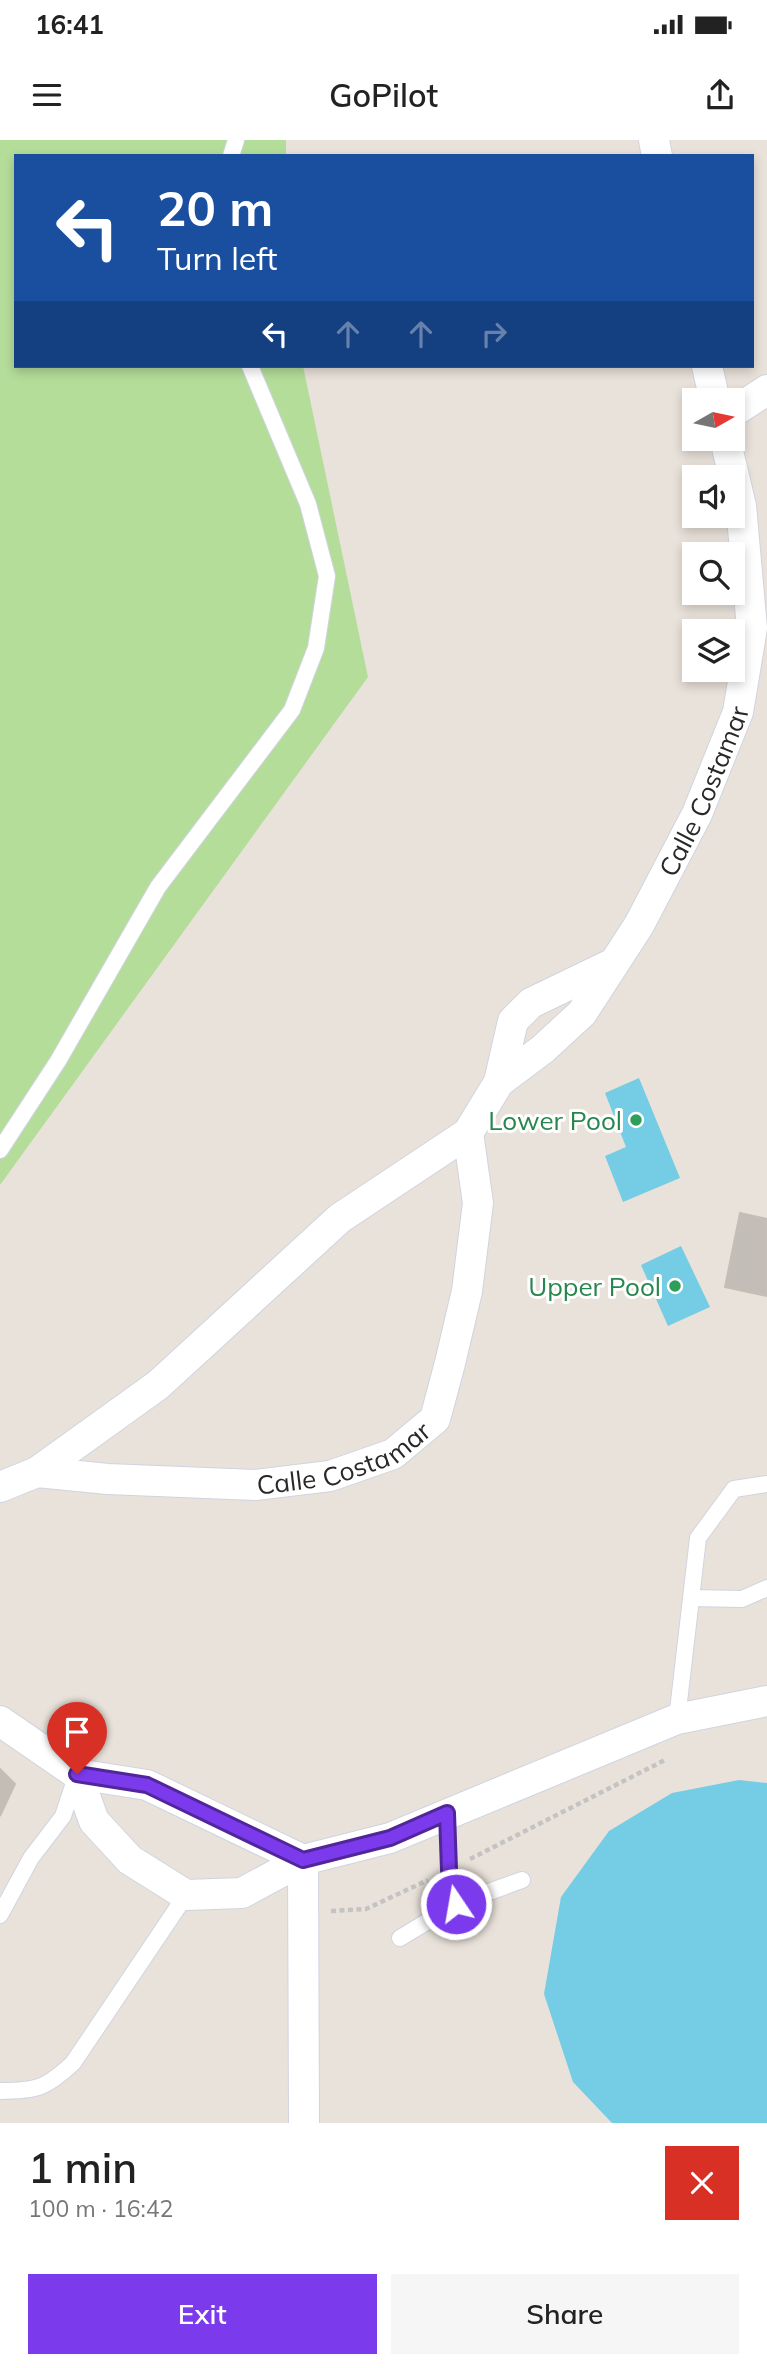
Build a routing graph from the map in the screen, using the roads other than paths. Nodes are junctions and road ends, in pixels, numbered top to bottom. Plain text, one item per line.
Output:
1 (251, 368) edge
2 (707, 368) edge
3 (712, 388) edge
4 (767, 390) edge
5 (746, 404) edge
6 (728, 452) edge
7 (614, 963) junction
8 (499, 1082) junction
9 (468, 1133) junction
10 (0, 1150) edge
11 (37, 1472) junction
12 (767, 1483) edge
13 (0, 1487) edge
14 (767, 1588) edge
15 (692, 1598) junction
16 (767, 1701) edge
17 (677, 1719) junction
18 (0, 1721) edge
19 (77, 1774) junction
20 (447, 1813) junction
21 (303, 1860) junction
22 (522, 1880) dead end
23 (186, 1895) junction
24 (456, 1904) junction
25 (0, 1915) edge
26 (400, 1938) dead end
27 (0, 2091) edge
28 (304, 2123) edge

1 - 10 lane
2 - 3 street
4 - 5 street
6 - 7 street, Calle Costamar
7 - 8 street, Calle Costamar
7 - 8 street, Calle Costamar
8 - 9 street, Calle Costamar
9 - 11 street, Calle Costamar
9 - 11 street, Calle Costamar
11 - 13 street, Calle Costamar
12 - 15 lane
14 - 15 lane
15 - 17 lane
16 - 17 street
17 - 20 street
18 - 19 street
19 - 21 street
19 - 23 street
19 - 25 lane
20 - 21 street
20 - 24 lane
21 - 23 street
21 - 28 street
22 - 24 lane
23 - 27 lane
24 - 26 lane

